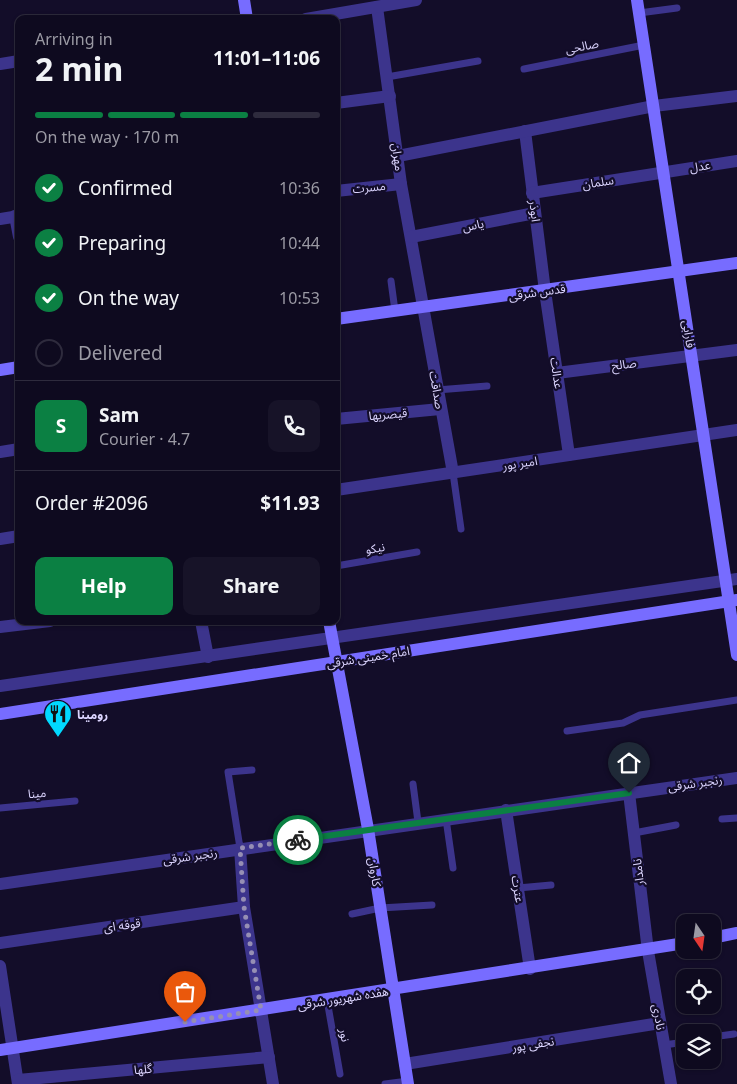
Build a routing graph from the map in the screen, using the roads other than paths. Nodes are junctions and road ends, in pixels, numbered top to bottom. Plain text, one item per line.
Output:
1 (244, 0) edge
2 (416, 0) edge
3 (637, 0) edge
4 (344, 6) edge
5 (377, 6) junction
6 (677, 8) dead end
7 (639, 14) junction
8 (246, 15) edge
9 (318, 15) edge
10 (644, 45) junction
11 (478, 61) dead end
12 (15, 62) edge
13 (0, 64) edge
14 (524, 69) dead end
15 (387, 77) junction
16 (390, 96) junction
17 (737, 96) edge
18 (340, 102) edge
19 (654, 106) junction
20 (524, 132) junction
21 (398, 156) junction
22 (737, 161) edge
23 (664, 171) junction
24 (401, 184) junction
25 (340, 191) edge
26 (532, 193) junction
27 (535, 214) junction
28 (15, 216) edge
29 (0, 218) edge
30 (411, 237) junction
31 (737, 263) edge
32 (680, 272) junction
33 (391, 281) dead end
34 (544, 291) junction
35 (423, 307) junction
36 (396, 311) junction
37 (340, 318) edge
38 (737, 350) edge
39 (692, 355) junction
40 (15, 368) edge
41 (0, 370) edge
42 (557, 373) junction
43 (487, 386) dead end
44 (437, 390) junction
45 (440, 410) junction
46 (340, 419) edge
47 (737, 430) edge
48 (704, 435) junction
49 (15, 450) edge
50 (0, 452) edge
51 (569, 455) junction
52 (453, 473) junction
53 (340, 489) edge
54 (461, 529) dead end
55 (15, 537) edge
56 (0, 539) edge
57 (417, 552) dead end
58 (340, 565) edge
59 (732, 580) edge
60 (733, 601) edge
61 (17, 625) edge
62 (202, 625) edge
63 (330, 625) edge
64 (0, 627) edge
65 (332, 639) junction
66 (737, 655) edge
67 (208, 657) junction
68 (336, 662) junction
69 (0, 686) edge
70 (737, 700) edge
71 (0, 714) edge
72 (567, 731) dead end
73 (252, 770) dead end
74 (737, 778) edge
75 (413, 784) dead end
76 (629, 793) junction
77 (75, 801) dead end
78 (0, 808) edge
79 (506, 810) junction
80 (446, 818) junction
81 (737, 818) edge
82 (722, 819) dead end
83 (418, 822) junction
84 (676, 825) dead end
85 (368, 829) junction
86 (634, 833) junction
87 (240, 848) junction
88 (453, 868) dead end
89 (0, 884) edge
90 (551, 885) dead end
91 (518, 888) junction
92 (432, 905) dead end
93 (244, 907) junction
94 (380, 908) junction
95 (352, 914) dead end
96 (737, 933) edge
97 (721, 936) edge
98 (0, 943) edge
99 (676, 945) edge
100 (648, 951) junction
101 (0, 966) edge
102 (530, 969) junction
103 (393, 990) junction
104 (327, 1000) junction
105 (261, 1010) junction
106 (660, 1023) junction
107 (734, 1034) dead end
108 (721, 1036) edge
109 (676, 1043) edge
110 (664, 1045) junction
111 (14, 1047) junction
112 (0, 1050) edge
113 (269, 1057) junction
114 (405, 1064) junction
115 (340, 1074) dead end
116 (18, 1082) edge
117 (408, 1082) edge
118 (273, 1084) edge
119 (385, 1084) edge
120 (671, 1084) edge

1 - 8 street
2 - 5 street
3 - 7 street, فارابی
4 - 5 street
4 - 9 street
5 - 15 street, مهران
6 - 7 lane
7 - 10 street, فارابی
10 - 14 lane, صالحی
10 - 19 street, فارابی
11 - 15 lane
12 - 13 street
15 - 16 street, مهران
16 - 18 street
16 - 21 street, مهران
17 - 19 street
19 - 20 street
19 - 23 street, فارابی
20 - 21 street
20 - 26 street, ابوذر
21 - 24 street, مهران
22 - 23 street, عدل
23 - 26 street, سلمان
23 - 32 street, فارابی
24 - 25 street, مسرت
24 - 30 street, مهران
26 - 27 street, ابوذر
27 - 30 street, یاس
27 - 34 street, ابوذر
28 - 29 street
30 - 35 street, مهران
31 - 32 street, قدس شرقی
32 - 34 street, قدس شرقی
32 - 39 street, فارابی
33 - 36 lane
34 - 35 street, قدس شرقی
34 - 42 street, عدالت
35 - 36 street, قدس شرقی
35 - 44 street, صداقت
36 - 37 street, قدس شرقی
38 - 39 street, صالح
39 - 42 street, صالح
39 - 48 street, فارابی
40 - 41 street
42 - 51 street, عدالت
43 - 44 lane
44 - 45 street, صداقت
45 - 46 street, قیصریها
45 - 52 street, صداقت
47 - 48 street, امیر پور
48 - 51 street, امیر پور
48 - 59 street, فارابی
49 - 50 street
51 - 52 street, امیر پور
52 - 53 street, امیر پور
52 - 54 lane
55 - 56 street
57 - 58 lane, نیکو
59 - 60 street, فارابی
59 - 65 street
60 - 66 street, فارابی
60 - 68 street, امام خمینی شرقی
61 - 64 street
62 - 67 street
63 - 65 street, کاروان
65 - 67 street
65 - 68 street, کاروان
67 - 69 street
68 - 71 street, امام خمینی شرقی
68 - 85 street, کاروان
70 - 72 lane
73 - 87 lane
74 - 76 street, رنجبر شرقی
75 - 83 lane
76 - 79 street, رنجبر شرقی
76 - 86 street, نامدار
77 - 78 lane, مینا
79 - 80 street, رنجبر شرقی
79 - 91 street, عترت
80 - 83 street, رنجبر شرقی
80 - 88 lane
81 - 82 lane
83 - 85 street, رنجبر شرقی
84 - 86 lane
85 - 87 street, رنجبر شرقی
85 - 94 street, کاروان
86 - 100 street, نامدار
87 - 89 street, رنجبر شرقی
87 - 93 street
90 - 91 lane
91 - 102 street, عترت
92 - 94 lane
93 - 98 street, قوقه ای
93 - 105 street
94 - 95 lane
94 - 103 street, کاروان
96 - 97 street
99 - 100 street, هفده شهریور شرقی
100 - 102 street, هفده شهریور شرقی
100 - 106 street, نادری
101 - 111 street
102 - 103 street, هفده شهریور شرقی
103 - 104 street, هفده شهریور شرقی
103 - 114 street, کاروان
104 - 105 street, هفده شهریور شرقی
104 - 115 lane, نور
105 - 111 street, هفده شهریور شرقی
105 - 113 street
106 - 110 street, نادری
106 - 114 street, نجفی پور
107 - 108 lane
109 - 110 lane
110 - 120 street, نادری
111 - 112 street, هفده شهریور شرقی
111 - 116 street
113 - 116 street, گلها
113 - 118 street
114 - 117 street, کاروان
117 - 119 lane

